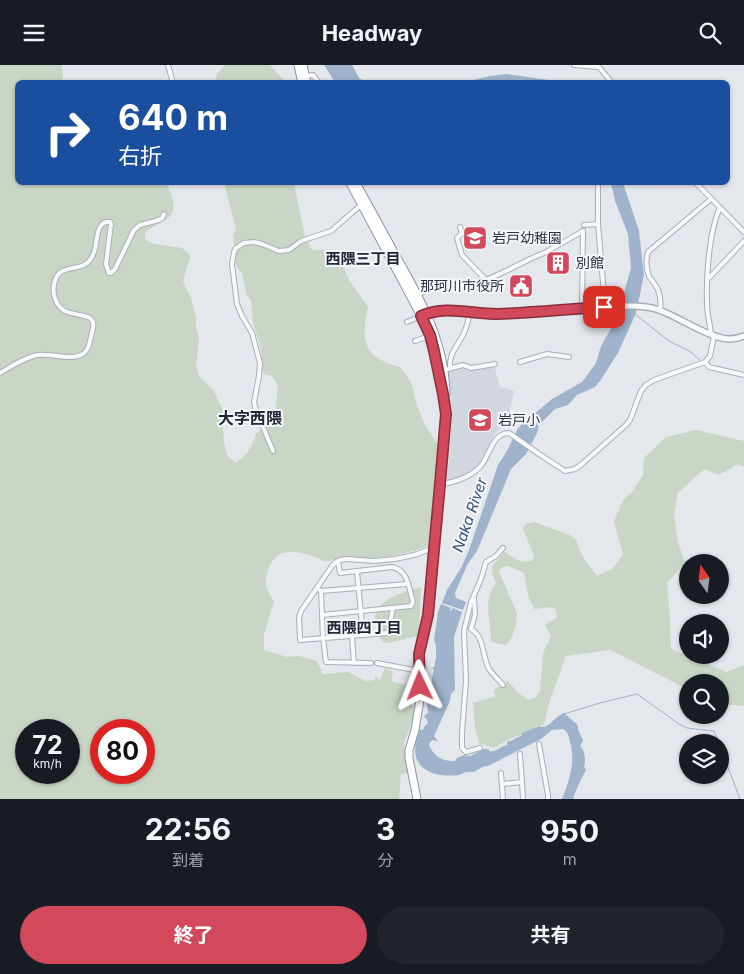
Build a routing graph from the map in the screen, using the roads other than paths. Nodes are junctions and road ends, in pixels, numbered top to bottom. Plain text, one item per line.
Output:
1 (168, 65) edge
2 (298, 65) edge
3 (303, 65) edge
4 (574, 65) edge
5 (598, 66) edge
6 (172, 80) edge
7 (305, 80) edge
8 (305, 80) edge
9 (306, 80) edge
10 (317, 80) edge
11 (610, 80) edge
12 (351, 185) edge
13 (357, 185) edge
14 (598, 185) edge
15 (698, 185) edge
16 (711, 199) junction
17 (364, 203) junction
18 (720, 207) junction
19 (164, 214) dead end
20 (598, 224) junction
21 (584, 225) dead end
22 (460, 227) dead end
23 (744, 232) edge
24 (744, 241) edge
25 (708, 279) junction
26 (434, 281) dead end
27 (418, 295) junction
28 (604, 307) junction
29 (582, 308) junction
30 (660, 311) junction
31 (470, 312) junction
32 (424, 314) junction
33 (408, 322) dead end
34 (430, 335) junction
35 (712, 335) junction
36 (744, 336) edge
37 (415, 341) dead end
38 (569, 357) dead end
39 (520, 362) dead end
40 (705, 363) junction
41 (494, 364) dead end
42 (444, 369) junction
43 (0, 373) edge
44 (744, 375) edge
45 (274, 451) dead end
46 (440, 484) junction
47 (503, 548) dead end
48 (434, 551) junction
49 (338, 561) junction
50 (357, 572) junction
51 (407, 584) junction
52 (358, 588) junction
53 (319, 590) junction
54 (474, 596) junction
55 (393, 608) junction
56 (360, 611) junction
57 (322, 615) junction
58 (362, 635) junction
59 (352, 637) junction
60 (323, 638) junction
61 (354, 663) junction
62 (371, 663) dead end
63 (377, 663) dead end
64 (419, 671) junction
65 (503, 685) dead end
66 (539, 743) dead end
67 (480, 748) dead end
68 (520, 754) dead end
69 (501, 773) dead end
70 (522, 782) junction
71 (502, 784) junction
72 (417, 799) edge
73 (503, 799) edge
74 (523, 799) edge
75 (548, 799) edge

1 - 6 street
2 - 7 highway
3 - 8 highway
4 - 5 street
5 - 11 street
9 - 10 street
12 - 17 highway
13 - 17 highway
14 - 20 street
15 - 16 street
16 - 18 street
16 - 30 street
17 - 27 highway
17 - 32 highway
17 - 45 street
18 - 23 street
18 - 25 street
19 - 43 street
20 - 21 street
20 - 28 street
22 - 29 street
24 - 25 street
25 - 35 street
26 - 27 street
27 - 32 highway
28 - 29 street
28 - 30 street
29 - 31 street
30 - 35 street
31 - 32 street
31 - 42 street
32 - 33 street
32 - 34 highway
32 - 42 highway
34 - 37 street
34 - 42 highway
35 - 36 street
35 - 40 street
38 - 39 street
40 - 44 street
40 - 46 street
41 - 42 street
42 - 46 highway
46 - 48 highway
47 - 54 street
48 - 49 street
48 - 64 highway
49 - 50 street
49 - 53 street
50 - 51 street
50 - 52 street
51 - 52 street
51 - 55 street
52 - 53 street
52 - 56 street
53 - 57 street
53 - 60 street
54 - 65 street
54 - 67 street
55 - 56 street
55 - 58 street
56 - 57 street
56 - 58 street
57 - 60 street
58 - 59 street
59 - 60 street
59 - 61 street
60 - 61 street
61 - 62 street
63 - 64 street
64 - 72 highway
66 - 75 street
68 - 70 street
69 - 71 street
70 - 71 street
70 - 74 street
71 - 73 street

